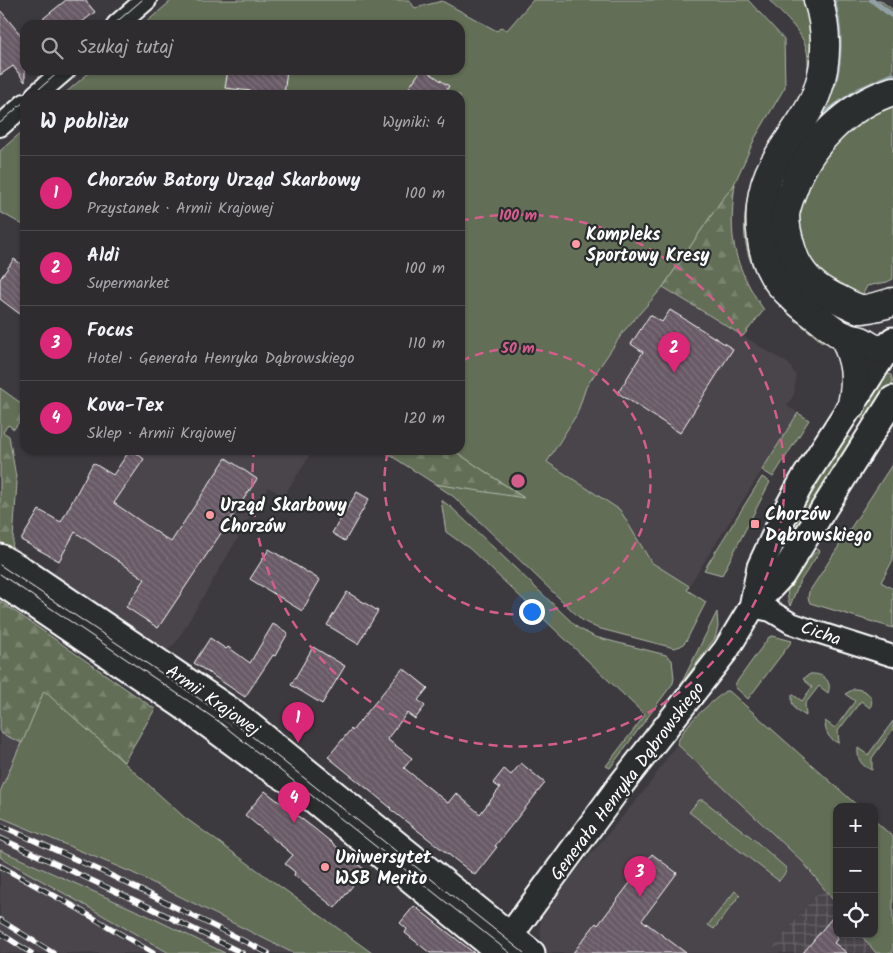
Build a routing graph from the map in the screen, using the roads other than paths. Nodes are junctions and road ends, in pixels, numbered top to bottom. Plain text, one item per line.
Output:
1 (146, 0) edge
2 (818, 0) edge
3 (123, 20) edge
4 (59, 75) edge
5 (42, 90) edge
6 (893, 91) edge
7 (20, 108) edge
8 (0, 126) edge
9 (893, 302) edge
10 (861, 309) junction
11 (844, 336) junction
12 (892, 346) edge
13 (893, 399) edge
14 (852, 404) junction
15 (0, 558) edge
16 (0, 582) edge
17 (752, 606) junction
18 (893, 656) edge
19 (161, 677) junction
20 (227, 707) junction
21 (214, 728) junction
22 (244, 735) junction
23 (503, 947) edge
24 (532, 953) edge

1 - 3 street
2 - 11 main road
4 - 5 street
6 - 10 main road
7 - 8 street
9 - 10 main road
10 - 12 main road
11 - 12 main road
11 - 14 main road
12 - 14 street, Generała Henryka Dąbrowskiego
13 - 17 street, Generała Henryka Dąbrowskiego
14 - 17 street, Generała Henryka Dąbrowskiego
15 - 19 street, Armii Krajowej
16 - 19 street, Armii Krajowej
17 - 18 street, Cicha
17 - 23 street, Generała Henryka Dąbrowskiego
19 - 20 street, Armii Krajowej
19 - 21 street, Armii Krajowej
20 - 21 street
20 - 22 street, Armii Krajowej
21 - 22 street, Armii Krajowej
22 - 23 street, Armii Krajowej
23 - 24 street, Armii Krajowej

